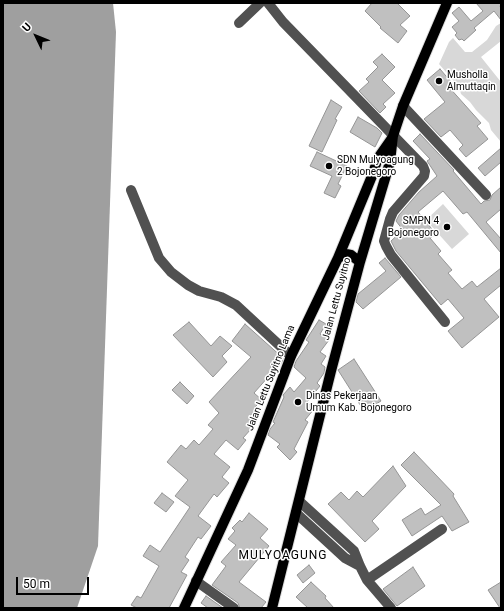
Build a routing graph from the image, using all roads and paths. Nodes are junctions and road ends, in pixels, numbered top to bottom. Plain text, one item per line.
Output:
1 (260, 3) edge
2 (268, 3) edge
3 (447, 3) edge
4 (239, 23) dead end
5 (404, 106) junction
6 (393, 136) junction
7 (131, 190) dead end
8 (486, 195) dead end
9 (338, 258) junction
10 (360, 262) junction
11 (445, 322) dead end
12 (291, 356) junction
13 (299, 501) junction
14 (296, 513) junction
15 (442, 529) dead end
16 (360, 566) junction
17 (367, 580) junction
18 (196, 581) junction
19 (275, 606) edge
20 (184, 608) edge
21 (234, 608) edge
22 (391, 608) edge

1 - 4 street
2 - 6 street
3 - 5 main road, Jalan Lettu Suyitno
5 - 6 main road, Jalan Lettu Suyitno
5 - 8 street
6 - 9 main road, Jalan Lettu Suyitno Lama
6 - 10 main road, Jalan Lettu Suyitno
6 - 11 street
7 - 12 street
9 - 10 main road
9 - 12 main road, Jalan Lettu Suyitno Lama
10 - 13 main road, Jalan Lettu Suyitno
12 - 18 main road, Jalan Lettu Suyitno Lama
13 - 14 main road, Jalan Lettu Suyitno
13 - 16 street
14 - 16 street
14 - 19 main road, Jalan Lettu Suyitno
15 - 17 street
16 - 17 street
17 - 22 street
18 - 20 main road, Jalan Lettu Suyitno Lama
18 - 21 street

